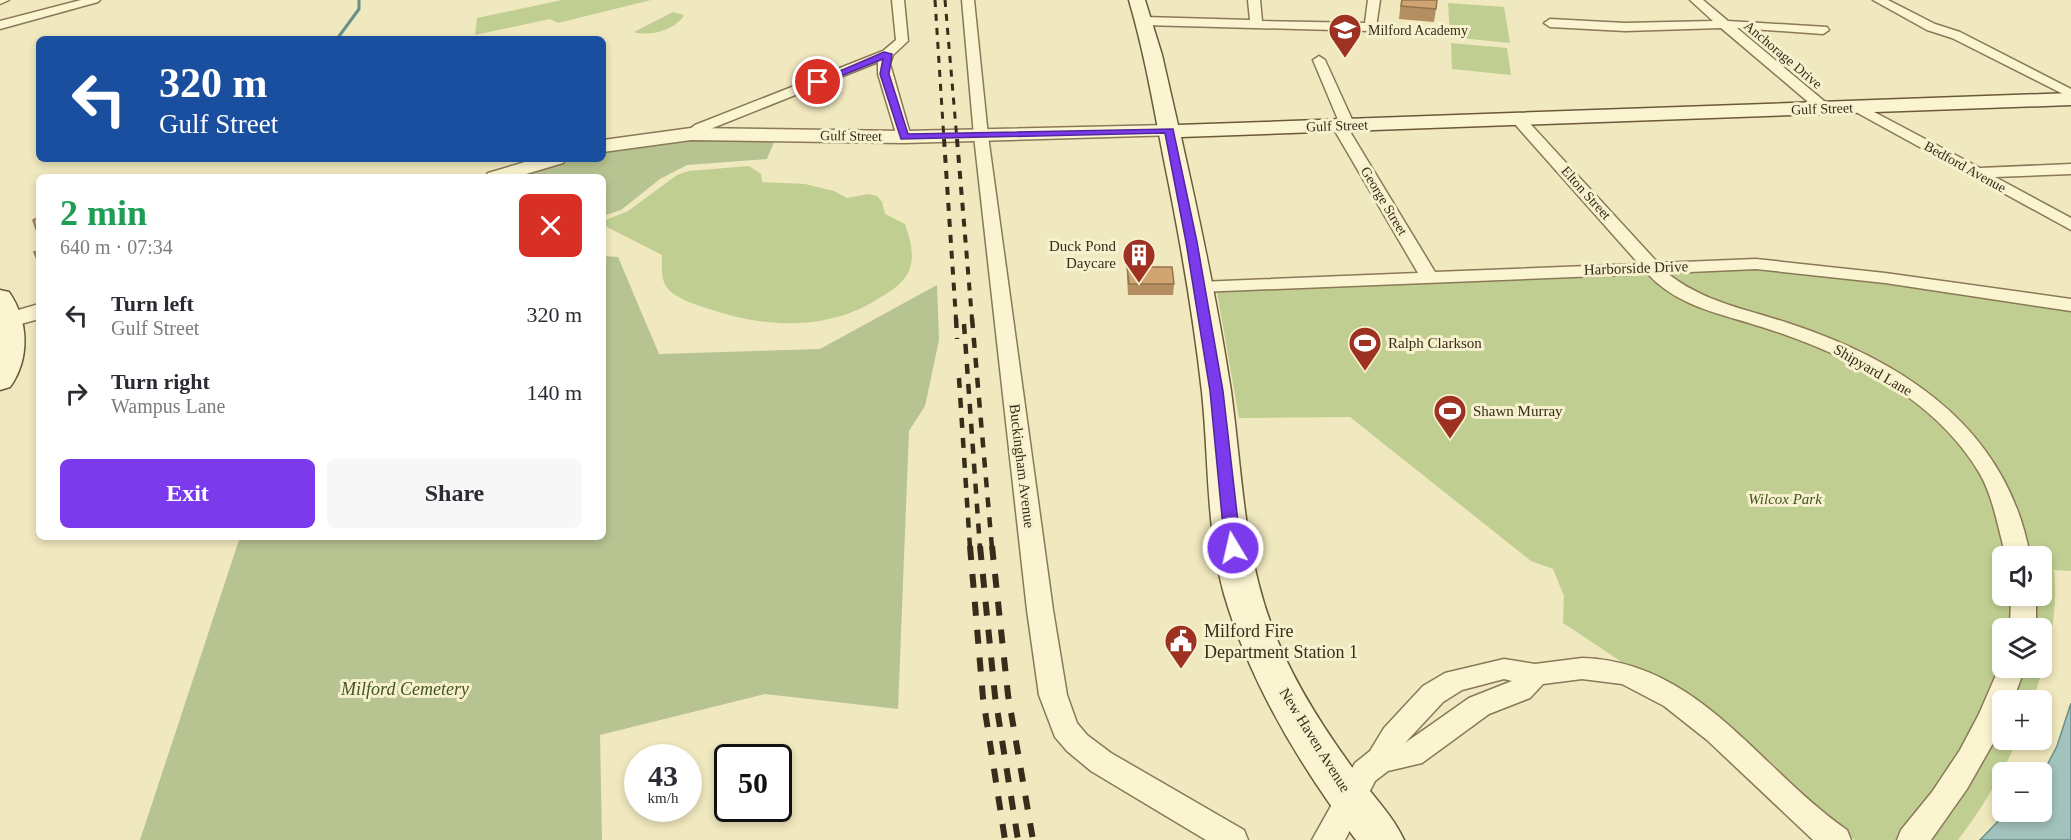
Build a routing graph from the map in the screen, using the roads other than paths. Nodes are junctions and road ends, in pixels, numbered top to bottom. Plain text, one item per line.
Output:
1 (94, 0) edge
2 (898, 0) edge
3 (968, 0) edge
4 (1137, 0) edge
5 (1254, 0) edge
6 (1374, 0) edge
7 (1696, 0) edge
8 (1878, 0) edge
9 (1896, 0) edge
10 (1144, 21) junction
11 (1256, 22) junction
12 (1550, 23) dead end
13 (1723, 24) junction
14 (0, 25) edge
15 (1823, 30) dead end
16 (1956, 35) junction
17 (887, 54) junction
18 (1319, 60) dead end
19 (2071, 94) edge
20 (2071, 99) edge
21 (1859, 108) junction
22 (1825, 109) junction
23 (1518, 119) junction
24 (1343, 126) junction
25 (1169, 130) junction
26 (691, 134) junction
27 (981, 136) junction
28 (904, 137) junction
29 (606, 146) edge
30 (546, 162) edge
31 (2071, 170) edge
32 (1976, 173) junction
33 (505, 174) edge
34 (2071, 225) edge
35 (1652, 268) junction
36 (1429, 277) junction
37 (1199, 287) junction
38 (2071, 305) edge
39 (36, 312) edge
40 (5, 324) edge
41 (0, 381) edge
42 (2015, 546) edge
43 (2008, 678) edge
44 (1350, 796) junction
45 (1233, 840) edge
46 (1327, 840) edge
47 (1382, 840) edge
48 (1836, 840) edge
49 (1912, 840) edge

1 - 14 street
2 - 17 street
3 - 27 street, Buckingham Avenue
4 - 10 main road, New Haven Avenue
5 - 11 street
6 - 11 street
7 - 13 street, Anchorage Drive
8 - 16 street
9 - 16 street
10 - 11 street
10 - 25 main road, New Haven Avenue
12 - 13 street
13 - 15 street
13 - 22 street, Anchorage Drive
16 - 19 street
17 - 26 street
17 - 28 street
18 - 24 street, George Street
20 - 21 main road, Gulf Street
21 - 22 main road, Gulf Street
21 - 32 street, Bedford Avenue
22 - 23 main road, Gulf Street
23 - 24 main road, Gulf Street
23 - 35 street, Elton Street
24 - 25 main road, Gulf Street
24 - 36 street, George Street
25 - 27 street, Gulf Street
25 - 37 main road, New Haven Avenue
26 - 28 street, Gulf Street
26 - 29 street, Gulf Street
27 - 28 street, Gulf Street
27 - 45 street, Buckingham Avenue
30 - 33 street
31 - 32 street
32 - 34 street, Bedford Avenue
35 - 36 street, Harborside Drive
35 - 38 street, Harborside Drive
35 - 42 street, Shipyard Lane
36 - 37 street, Harborside Drive
37 - 44 main road, New Haven Avenue
39 - 40 street
40 - 41 main road
43 - 49 street
44 - 46 street
44 - 47 main road, New Haven Avenue
44 - 48 street

